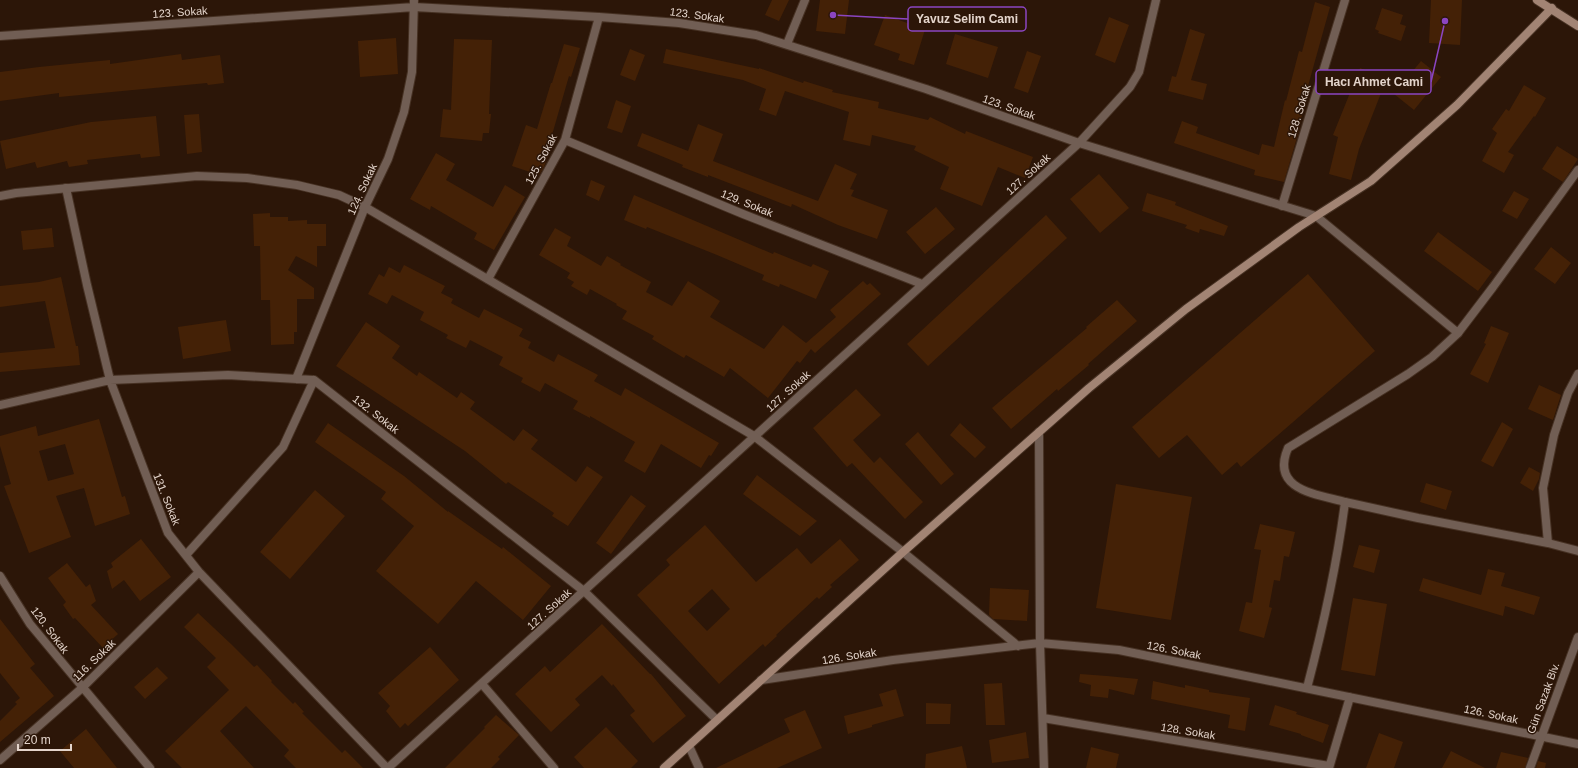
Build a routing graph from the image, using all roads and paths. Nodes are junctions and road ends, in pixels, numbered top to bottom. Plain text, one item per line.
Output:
1 (805, 0) edge
2 (1156, 0) edge
3 (1345, 0) edge
4 (1537, 0) edge
5 (414, 4) edge
6 (1552, 8) junction
7 (600, 17) junction
8 (1578, 26) edge
9 (0, 36) edge
10 (787, 44) junction
11 (565, 140) junction
12 (1079, 143) junction
13 (1578, 170) edge
14 (66, 188) junction
15 (0, 196) edge
16 (1282, 206) junction
17 (365, 207) junction
18 (1316, 216) junction
19 (488, 279) junction
20 (922, 284) junction
21 (1458, 333) junction
22 (1578, 374) edge
23 (296, 379) junction
24 (110, 380) junction
25 (314, 380) junction
26 (0, 406) edge
27 (1039, 432) junction
28 (754, 436) junction
29 (1345, 502) junction
30 (1548, 543) junction
31 (1578, 551) edge
32 (903, 552) junction
33 (186, 555) junction
34 (199, 572) junction
35 (0, 576) edge
36 (585, 592) junction
37 (1578, 637) edge
38 (1040, 643) junction
39 (1018, 646) junction
40 (761, 680) junction
41 (482, 684) junction
42 (82, 688) junction
43 (1307, 688) junction
44 (1350, 697) junction
45 (1043, 718) junction
46 (717, 720) junction
47 (1541, 736) junction
48 (1578, 744) edge
49 (689, 746) junction
50 (0, 760) edge
51 (1329, 767) edge
52 (150, 768) edge
53 (388, 768) edge
54 (554, 768) edge
55 (664, 768) edge
56 (699, 768) edge
57 (1044, 768) edge
58 (1530, 768) edge

1 - 10 street
2 - 12 street, 127. Sokak
3 - 16 street, 128. Sokak
4 - 6 main road
5 - 7 street, 123. Sokak
5 - 9 street, 123. Sokak
5 - 17 street, 124. Sokak
6 - 8 main road
6 - 18 main road
7 - 10 street, 123. Sokak
7 - 11 street, 125. Sokak
10 - 12 street, 123. Sokak
11 - 19 street, 125. Sokak
11 - 20 street, 129. Sokak
12 - 16 street, 123. Sokak
12 - 20 street, 127. Sokak
13 - 21 street
14 - 15 street
14 - 17 street
14 - 24 street, 131. Sokak
16 - 18 street, 123. Sokak
17 - 19 street
17 - 23 street, 124. Sokak
18 - 21 street
18 - 27 main road
19 - 28 street
20 - 28 street, 127. Sokak
21 - 29 street
22 - 30 street
23 - 24 street
23 - 25 street
24 - 26 street
24 - 33 street, 131. Sokak
25 - 33 street
25 - 36 street, 132. Sokak
27 - 32 main road
27 - 38 street
28 - 32 street
28 - 36 street, 127. Sokak
29 - 30 street
29 - 43 street
30 - 31 street
32 - 39 street
32 - 40 main road
33 - 34 street, 131. Sokak
34 - 42 street, 116. Sokak
34 - 53 street, 131. Sokak
35 - 42 street, 120. Sokak
36 - 41 street, 127. Sokak
36 - 46 street, 132. Sokak
37 - 47 street, Gün Sazak Blv.
38 - 39 street, 126. Sokak
38 - 43 street, 126. Sokak
38 - 45 street
39 - 40 street, 126. Sokak
40 - 46 main road
41 - 53 street, 127. Sokak
41 - 54 street
42 - 50 street, 116. Sokak
42 - 52 street, 120. Sokak
43 - 44 street, 126. Sokak
44 - 47 street, 126. Sokak
44 - 51 street
45 - 51 street, 128. Sokak
45 - 57 street
46 - 49 main road
47 - 48 street, 126. Sokak
47 - 58 street, Gün Sazak Blv.
49 - 55 main road
49 - 56 street

